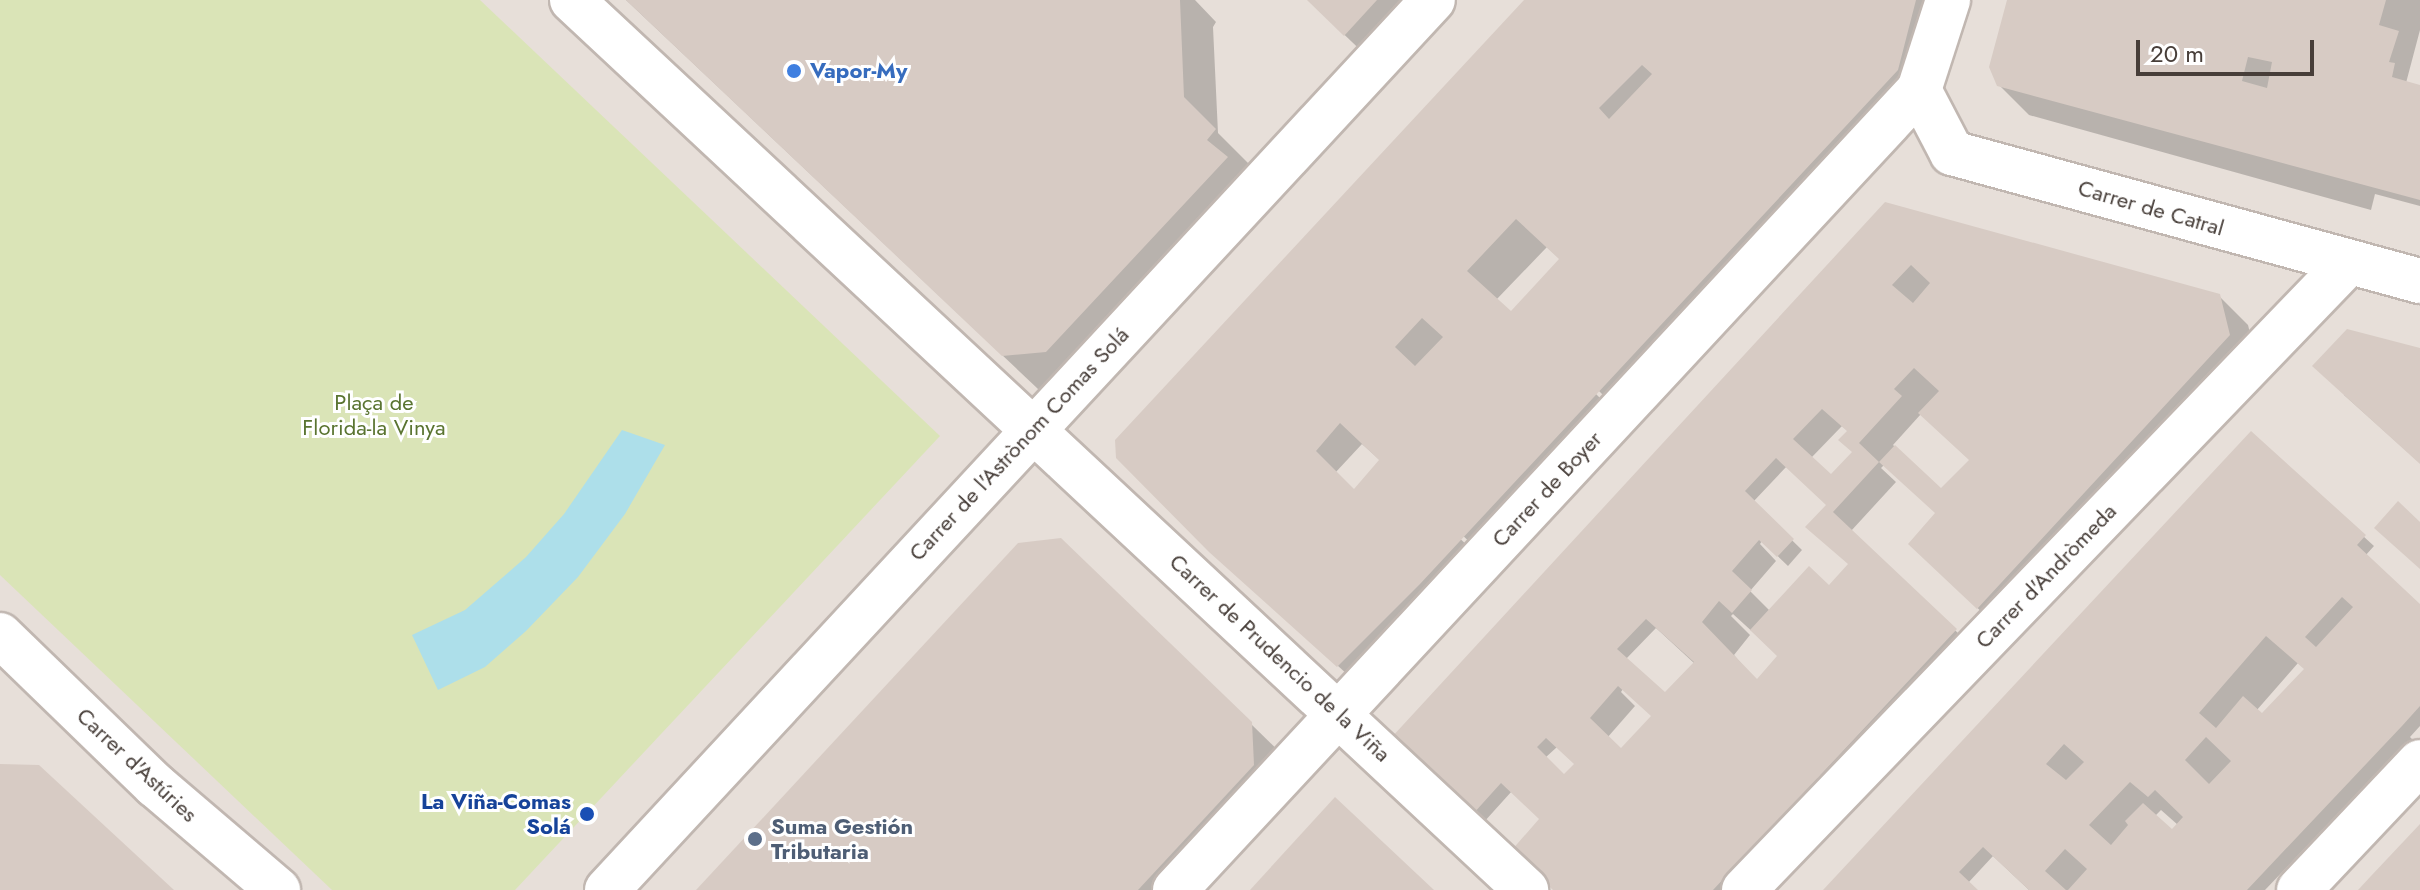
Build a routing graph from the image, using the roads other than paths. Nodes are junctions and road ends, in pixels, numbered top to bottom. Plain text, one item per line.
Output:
1 (572, 0) edge
2 (1433, 0) edge
3 (1948, 0) edge
4 (1919, 90) junction
5 (2348, 263) junction
6 (2420, 281) edge
7 (1032, 428) junction
8 (0, 635) edge
9 (1339, 712) junction
10 (2420, 762) edge
11 (278, 890) edge
12 (607, 890) edge
13 (1175, 890) edge
14 (1526, 890) edge
15 (1744, 890) edge
16 (2299, 890) edge

1 - 7 street
2 - 7 street, Carrer de l'Astrònom Comas Solá
3 - 4 street
4 - 5 street, Carrer de Catral
4 - 9 street, Carrer de Boyer
5 - 6 street, Carrer de Catral
5 - 15 street, Carrer d'Andròmeda
7 - 9 street, Carrer de Prudencio de la Viña
7 - 12 street, Carrer de l'Astrònom Comas Solá
8 - 11 street, Carrer d'Astúries
9 - 13 street, Carrer de Boyer
9 - 14 street, Carrer de Prudencio de la Viña
10 - 16 street

